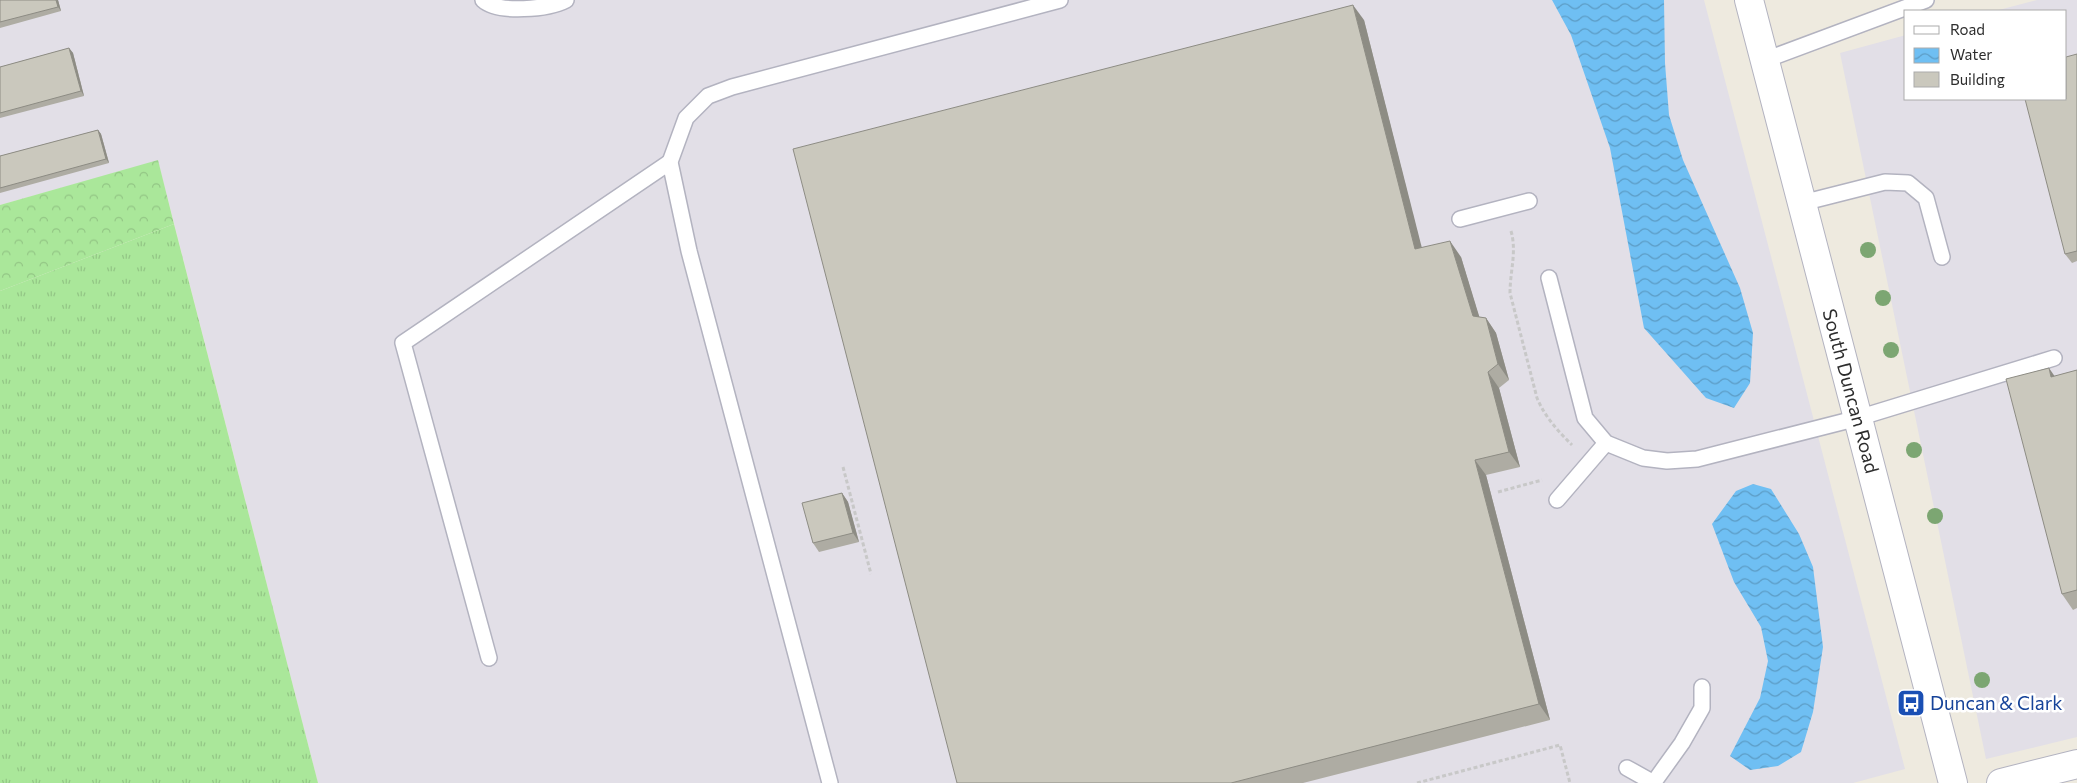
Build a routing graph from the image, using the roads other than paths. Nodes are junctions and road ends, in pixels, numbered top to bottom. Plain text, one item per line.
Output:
1 (482, 0) edge
2 (566, 0) edge
3 (1060, 0) edge
4 (1749, 0) edge
5 (1926, 0) edge
6 (1765, 60) junction
7 (670, 162) junction
8 (1529, 201) dead end
9 (1802, 203) junction
10 (1460, 219) dead end
11 (1942, 257) dead end
12 (1549, 278) dead end
13 (2054, 358) dead end
14 (1858, 418) junction
15 (1606, 442) junction
16 (1557, 500) dead end
17 (489, 658) dead end
18 (1702, 687) dead end
19 (2077, 764) edge
20 (1627, 768) dead end
21 (830, 783) edge
22 (1654, 783) edge
23 (1953, 783) edge
24 (2001, 783) edge

1 - 2 lane
3 - 7 lane
4 - 6 main road, South Duncan Road
5 - 6 lane
6 - 9 main road, South Duncan Road
7 - 17 lane
7 - 21 lane
8 - 10 lane
9 - 11 lane
9 - 14 main road, South Duncan Road
12 - 15 lane
13 - 14 lane
14 - 15 lane
14 - 23 main road, South Duncan Road
15 - 16 lane
18 - 22 lane
19 - 24 main road
20 - 22 lane

